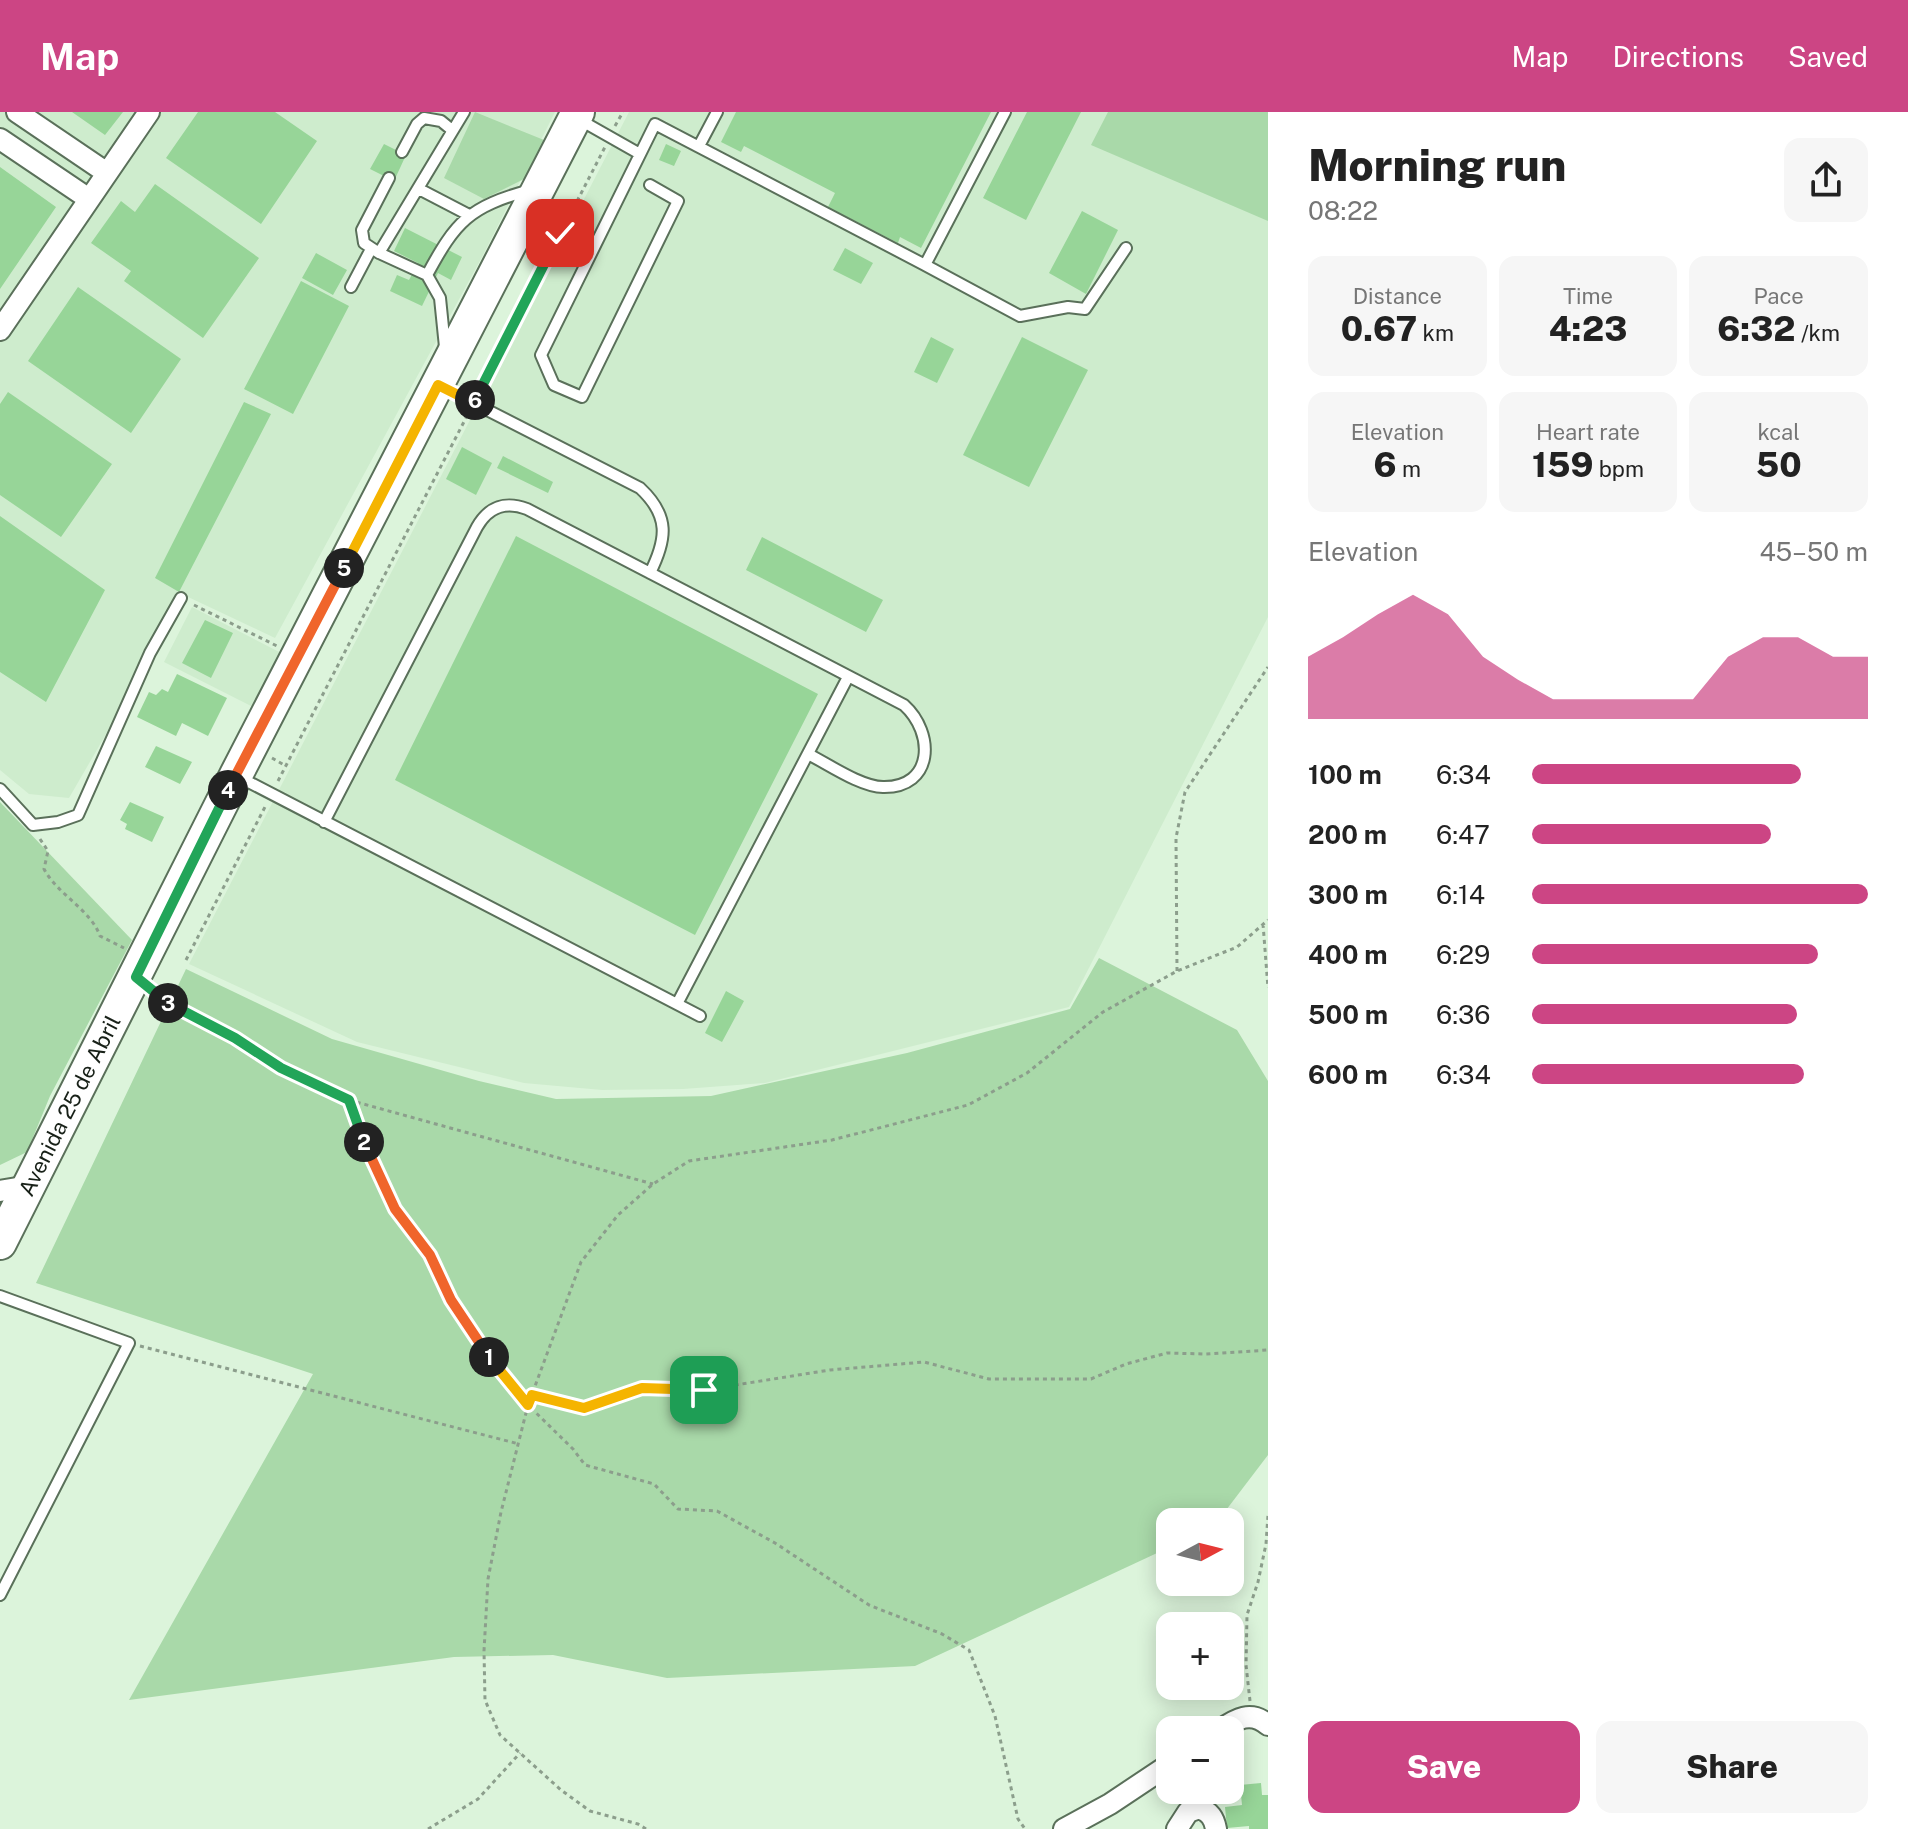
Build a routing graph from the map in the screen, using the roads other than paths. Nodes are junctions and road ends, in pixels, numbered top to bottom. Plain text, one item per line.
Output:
1 (17, 112) edge
2 (149, 112) edge
3 (464, 112) edge
4 (717, 112) edge
5 (1005, 112) edge
6 (576, 115) edge
7 (452, 130) junction
8 (0, 139) edge
9 (699, 146) junction
10 (402, 152) dead end
11 (640, 154) junction
12 (107, 173) junction
13 (389, 178) dead end
14 (650, 185) dead end
15 (539, 188) junction
16 (419, 189) junction
17 (89, 199) junction
18 (469, 215) junction
19 (1126, 248) dead end
20 (375, 251) junction
21 (925, 265) junction
22 (427, 275) junction
23 (351, 287) dead end
24 (0, 330) edge
25 (443, 376) junction
26 (650, 573) junction
27 (181, 598) road end
28 (848, 677) junction
29 (808, 754) junction
30 (236, 775) junction
31 (0, 789) edge
32 (324, 822) junction
33 (677, 1004) junction
34 (700, 1016) dead end
35 (15, 1188) edge
36 (0, 1243) edge
37 (0, 1296) edge
38 (0, 1595) edge
39 (1156, 1773) edge
40 (1064, 1829) edge
41 (1177, 1829) edge
42 (1216, 1829) edge

1 - 12 street
2 - 12 street
3 - 7 lane
4 - 9 lane
5 - 21 lane
6 - 11 lane
6 - 15 main road, Avenida 25 de Abril
7 - 10 lane
7 - 16 lane
8 - 17 street
9 - 11 lane
9 - 21 lane
11 - 14 lane
12 - 17 street
13 - 20 lane
15 - 18 lane
15 - 25 main road, Avenida 25 de Abril
16 - 18 lane
16 - 20 lane
17 - 24 street
18 - 22 lane
19 - 21 lane
20 - 22 lane
20 - 23 lane
22 - 25 lane
25 - 26 lane
25 - 30 main road, Avenida 25 de Abril
26 - 28 lane
26 - 32 lane
27 - 31 lane
28 - 29 lane
28 - 29 lane
29 - 33 lane
30 - 32 lane
30 - 35 main road, Avenida 25 de Abril
32 - 33 lane
33 - 34 lane
35 - 36 main road, Avenida 25 de Abril
37 - 38 lane
39 - 40 street
41 - 42 street

